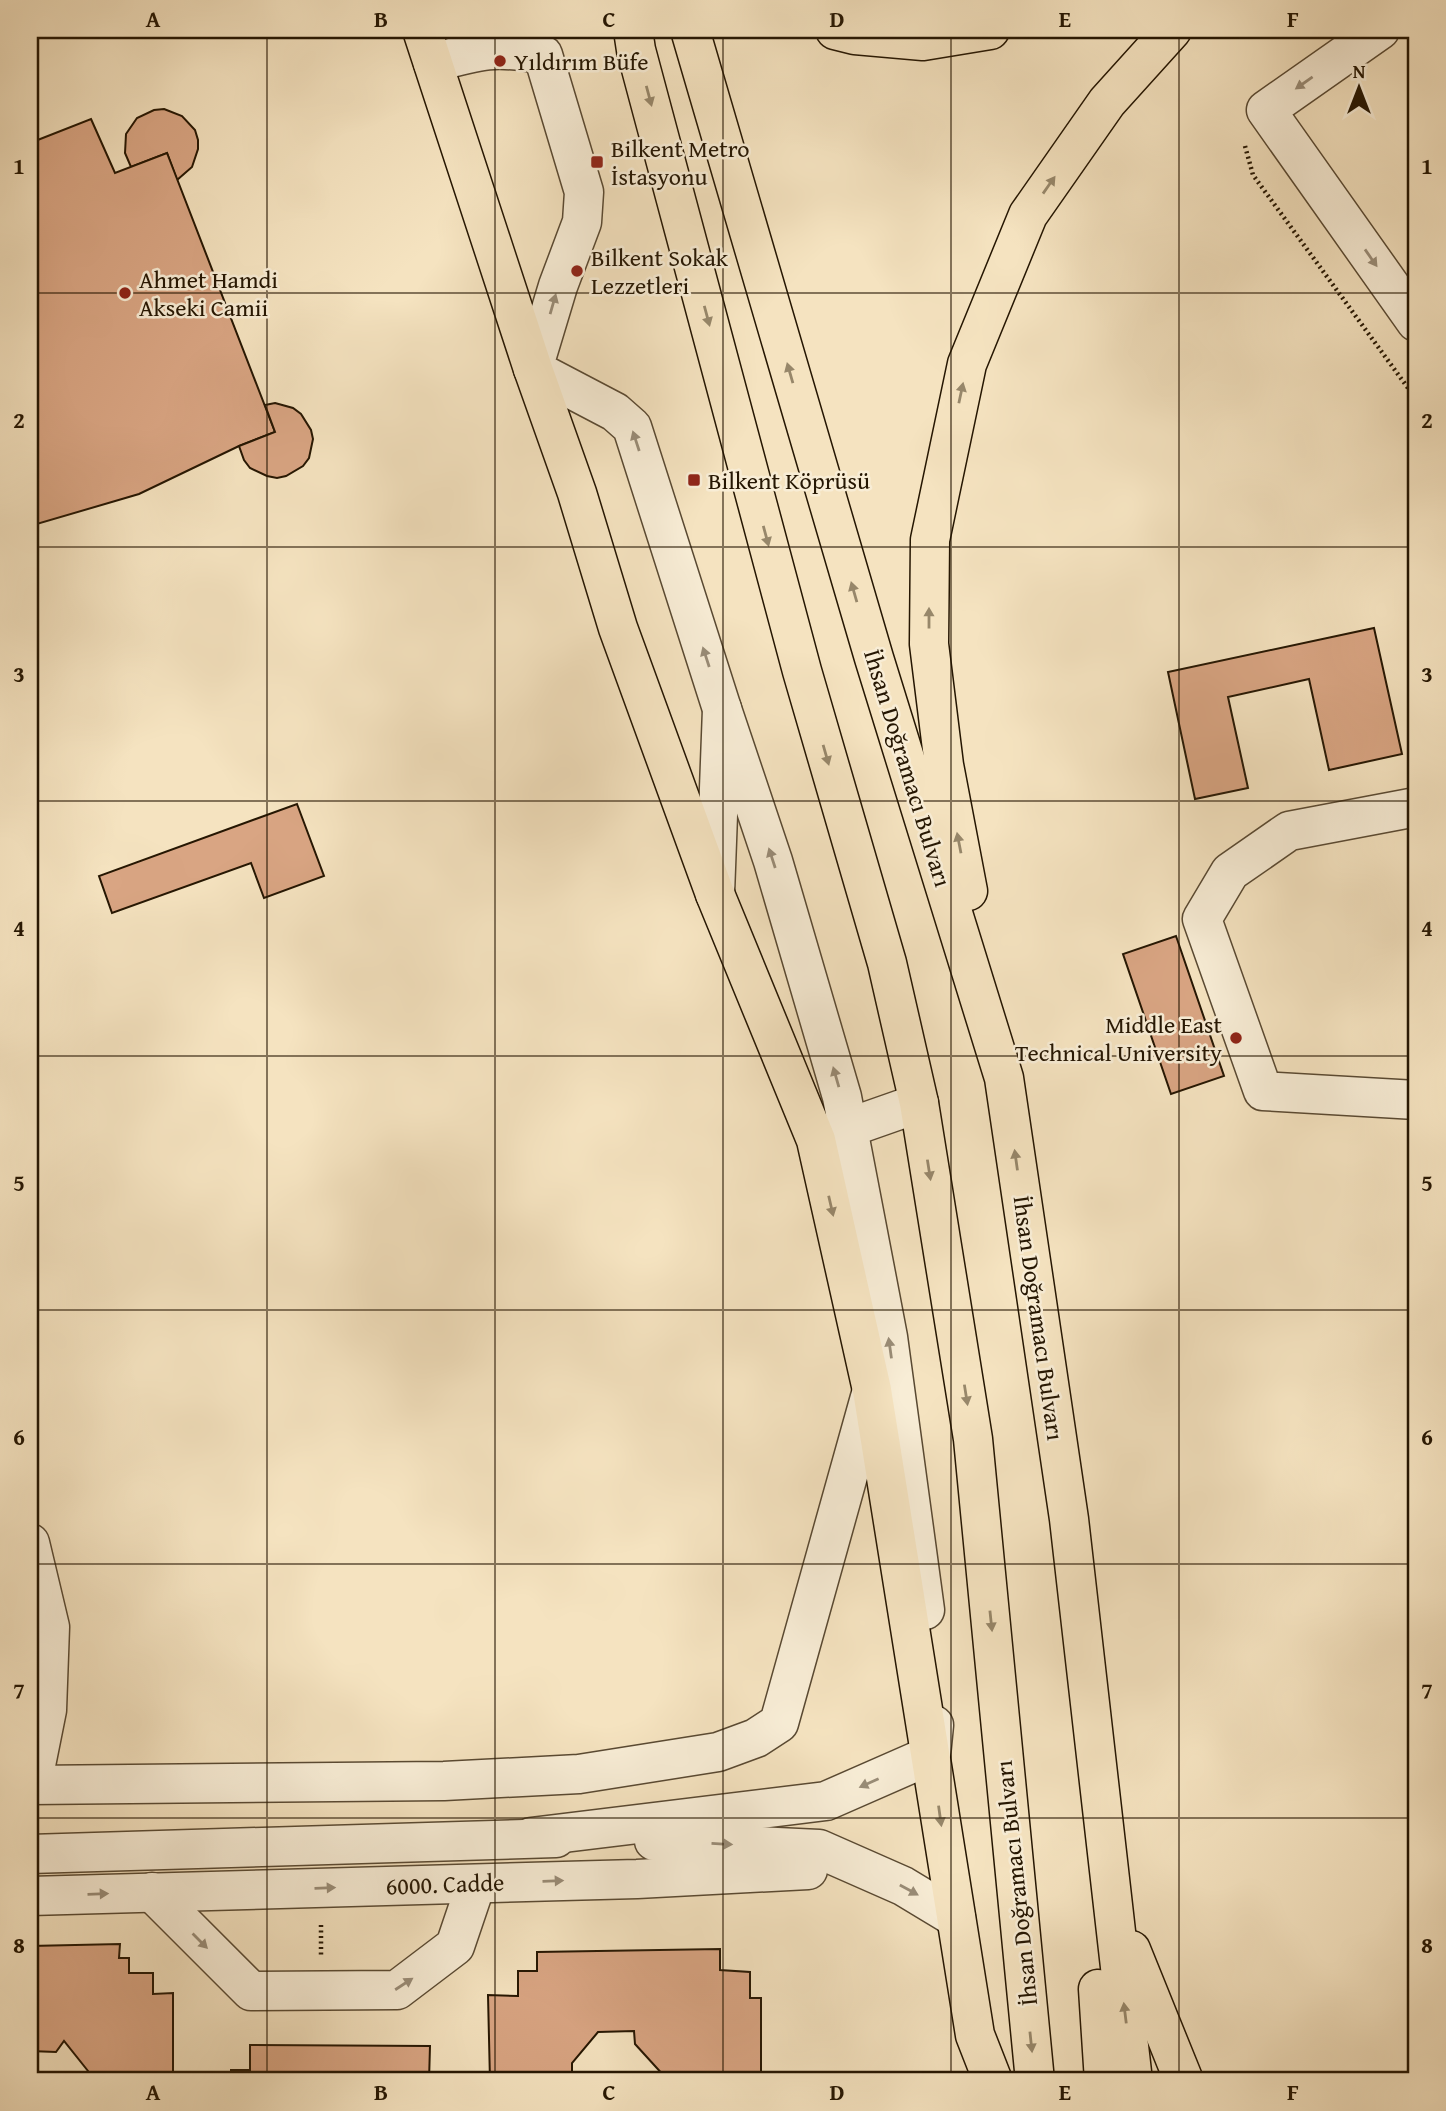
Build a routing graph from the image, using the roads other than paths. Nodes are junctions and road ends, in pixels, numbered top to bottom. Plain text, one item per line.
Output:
1 (633, 30) edge
2 (690, 30) edge
3 (835, 30) edge
4 (990, 30) edge
5 (1172, 30) edge
6 (1380, 30) edge
7 (427, 46) edge
8 (1416, 322) edge
9 (533, 369) junction
10 (722, 709) junction
11 (1416, 807) edge
12 (715, 894) junction
13 (1004, 1078) junction
14 (1416, 1100) edge
15 (919, 1102) junction
16 (832, 1134) junction
17 (872, 1390) junction
18 (1069, 1519) junction
19 (30, 1543) edge
20 (931, 1755) junction
21 (31, 1785) edge
22 (531, 1837) junction
23 (30, 1854) edge
24 (859, 1867) junction
25 (476, 1884) junction
26 (152, 1892) junction
27 (30, 1896) edge
28 (1113, 1905) junction
29 (956, 1918) junction
30 (993, 2081) edge
31 (1035, 2081) edge
32 (1104, 2081) edge
33 (1133, 2081) edge
34 (1185, 2081) edge

1 -> 15 main road, İhsan Doğramacı Bulvarı
13 -> 2 main road, İhsan Doğramacı Bulvarı
3 - 4 main road
13 -> 5 main road
6 -> 8 street
7 - 9 main road
9 -> 7 street
10 -> 9 street
9 - 12 main road
10 - 12 street
16 -> 10 street
11 - 14 street
12 - 16 main road
18 -> 13 main road, İhsan Doğramacı Bulvarı
15 - 16 street
15 -> 31 main road, İhsan Doğramacı Bulvarı
16 -> 17 main road
20 -> 16 street
17 - 20 main road
17 - 21 street
18 - 28 main road, İhsan Doğramacı Bulvarı
18 - 32 main road, İhsan Doğramacı Bulvarı
19 - 21 street
20 -> 22 street
20 -> 29 main road
22 - 23 street
22 -> 24 street, 6000. Cadde
25 -> 24 street, 6000. Cadde
24 -> 29 street, 6000. Cadde
26 -> 25 street, 6000. Cadde
26 -> 25 street
27 -> 26 street, 6000. Cadde
33 -> 28 main road, İhsan Doğramacı Bulvarı
28 - 34 main road
29 - 30 main road

